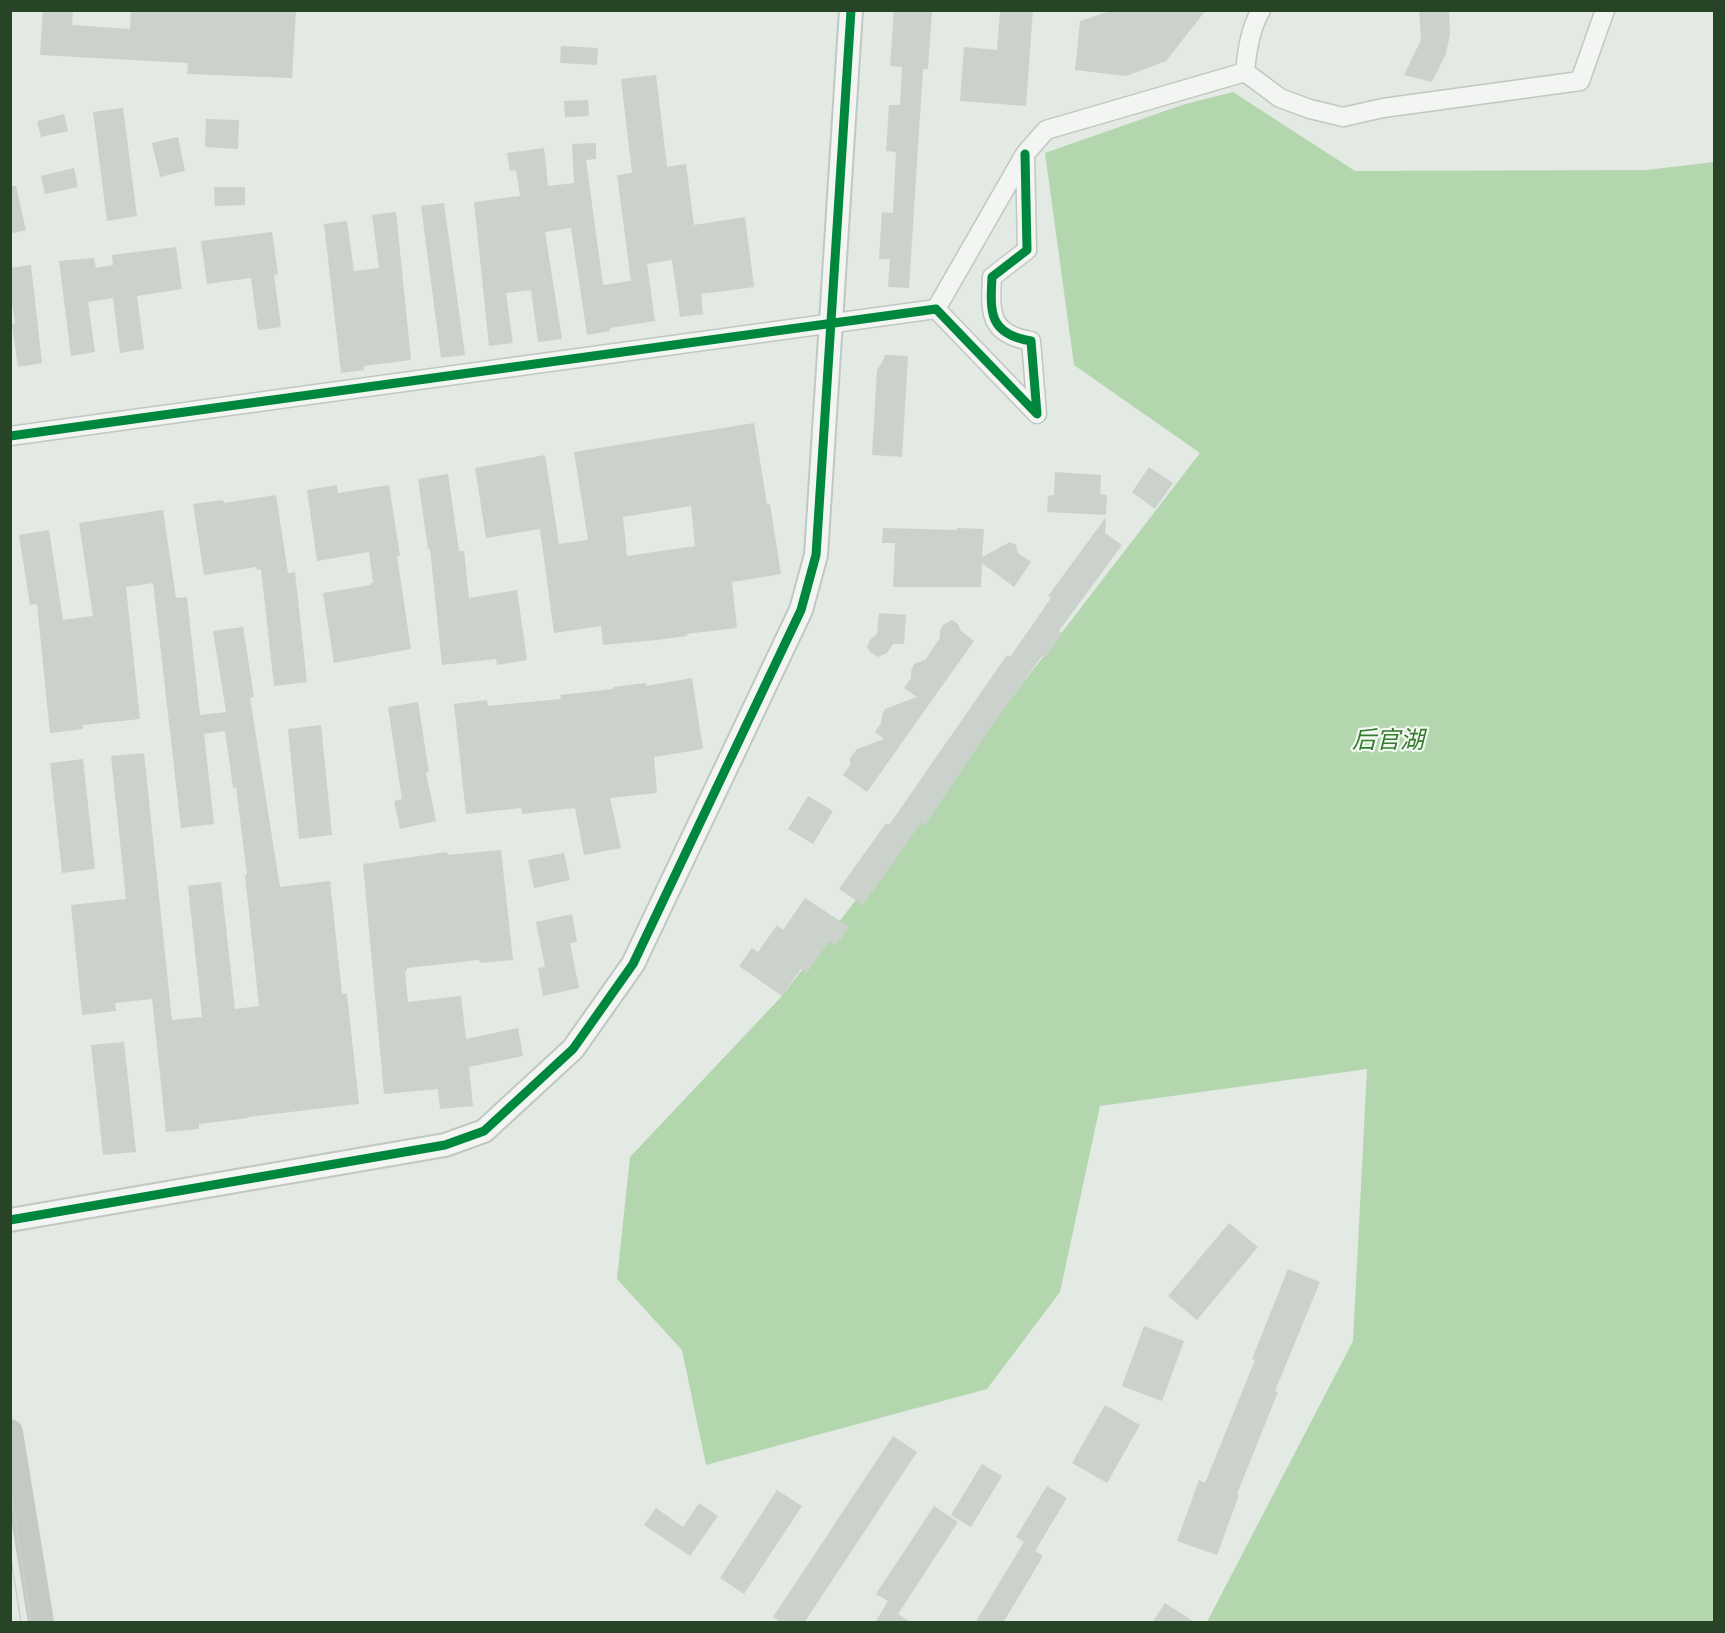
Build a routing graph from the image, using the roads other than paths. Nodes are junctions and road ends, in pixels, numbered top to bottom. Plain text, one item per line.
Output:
1 (851, 10) edge
2 (1261, 10) edge
3 (1605, 10) edge
4 (1245, 72) junction
5 (1025, 154) junction
6 (936, 309) junction
7 (832, 323) junction
8 (10, 436) edge
9 (10, 1220) edge
10 (10, 1432) edge
11 (41, 1623) edge

1 - 7 street
2 - 4 street
3 - 4 street
4 - 5 street
5 - 6 street
5 - 6 street
6 - 7 street
7 - 8 street
7 - 9 street
10 - 11 main road

